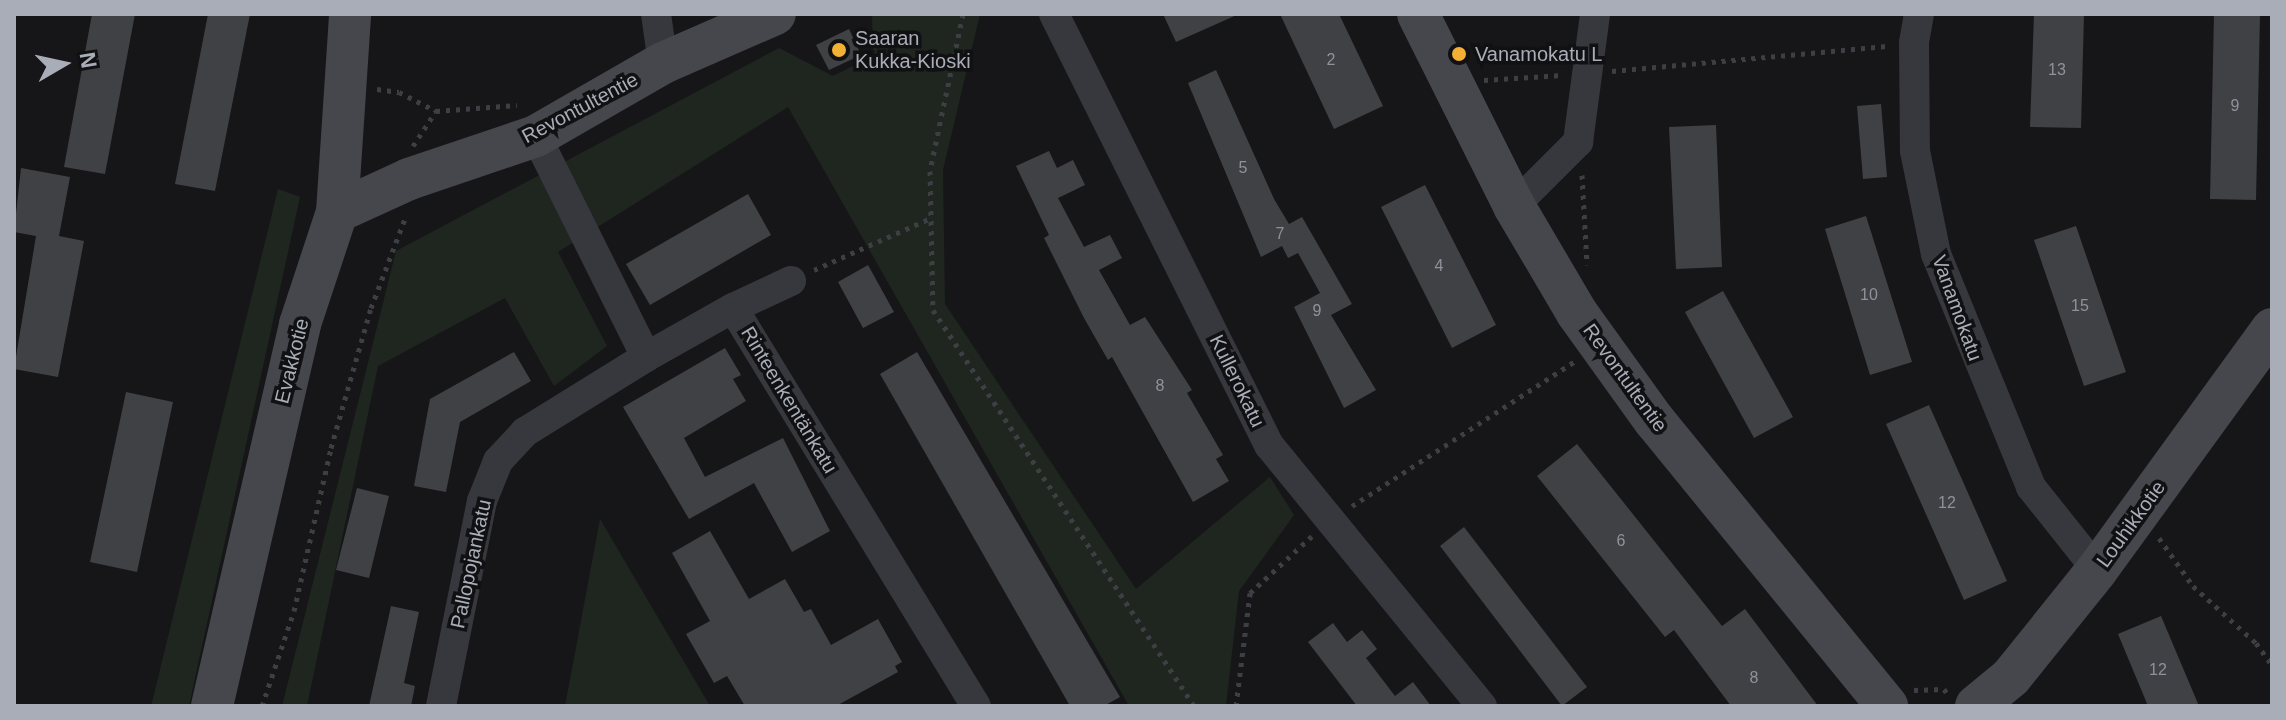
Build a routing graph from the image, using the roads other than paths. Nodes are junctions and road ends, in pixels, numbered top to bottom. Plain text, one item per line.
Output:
1 (350, 14) edge
2 (656, 14) edge
3 (775, 14) edge
4 (1054, 14) edge
5 (1418, 14) edge
6 (1595, 14) edge
7 (1916, 28) edge
8 (663, 63) junction
9 (529, 120) junction
10 (1514, 206) junction
11 (337, 212) junction
12 (791, 281) road end
13 (733, 308) junction
14 (2272, 329) edge
15 (646, 357) junction
16 (2097, 570) junction
17 (212, 706) edge
18 (441, 706) edge
19 (976, 706) edge
20 (1482, 706) edge
21 (1887, 706) edge
22 (1976, 706) edge

1 - 11 street, Evakkotie
2 - 8 street
3 - 8 street, Revontultentie
4 - 20 street, Kullerokatu
5 - 10 street, Revontultentie
6 - 10 street
7 - 16 street, Vanamokatu
8 - 9 street, Revontultentie
9 - 11 street, Revontultentie
9 - 15 street
10 - 21 street, Revontultentie
11 - 17 street, Evakkotie
12 - 13 street
13 - 15 street, Rinteenkentänkatu
13 - 19 street, Rinteenkentänkatu
14 - 16 street, Louhikkotie
15 - 18 street, Pallopojankatu
16 - 22 street, Louhikkotie

